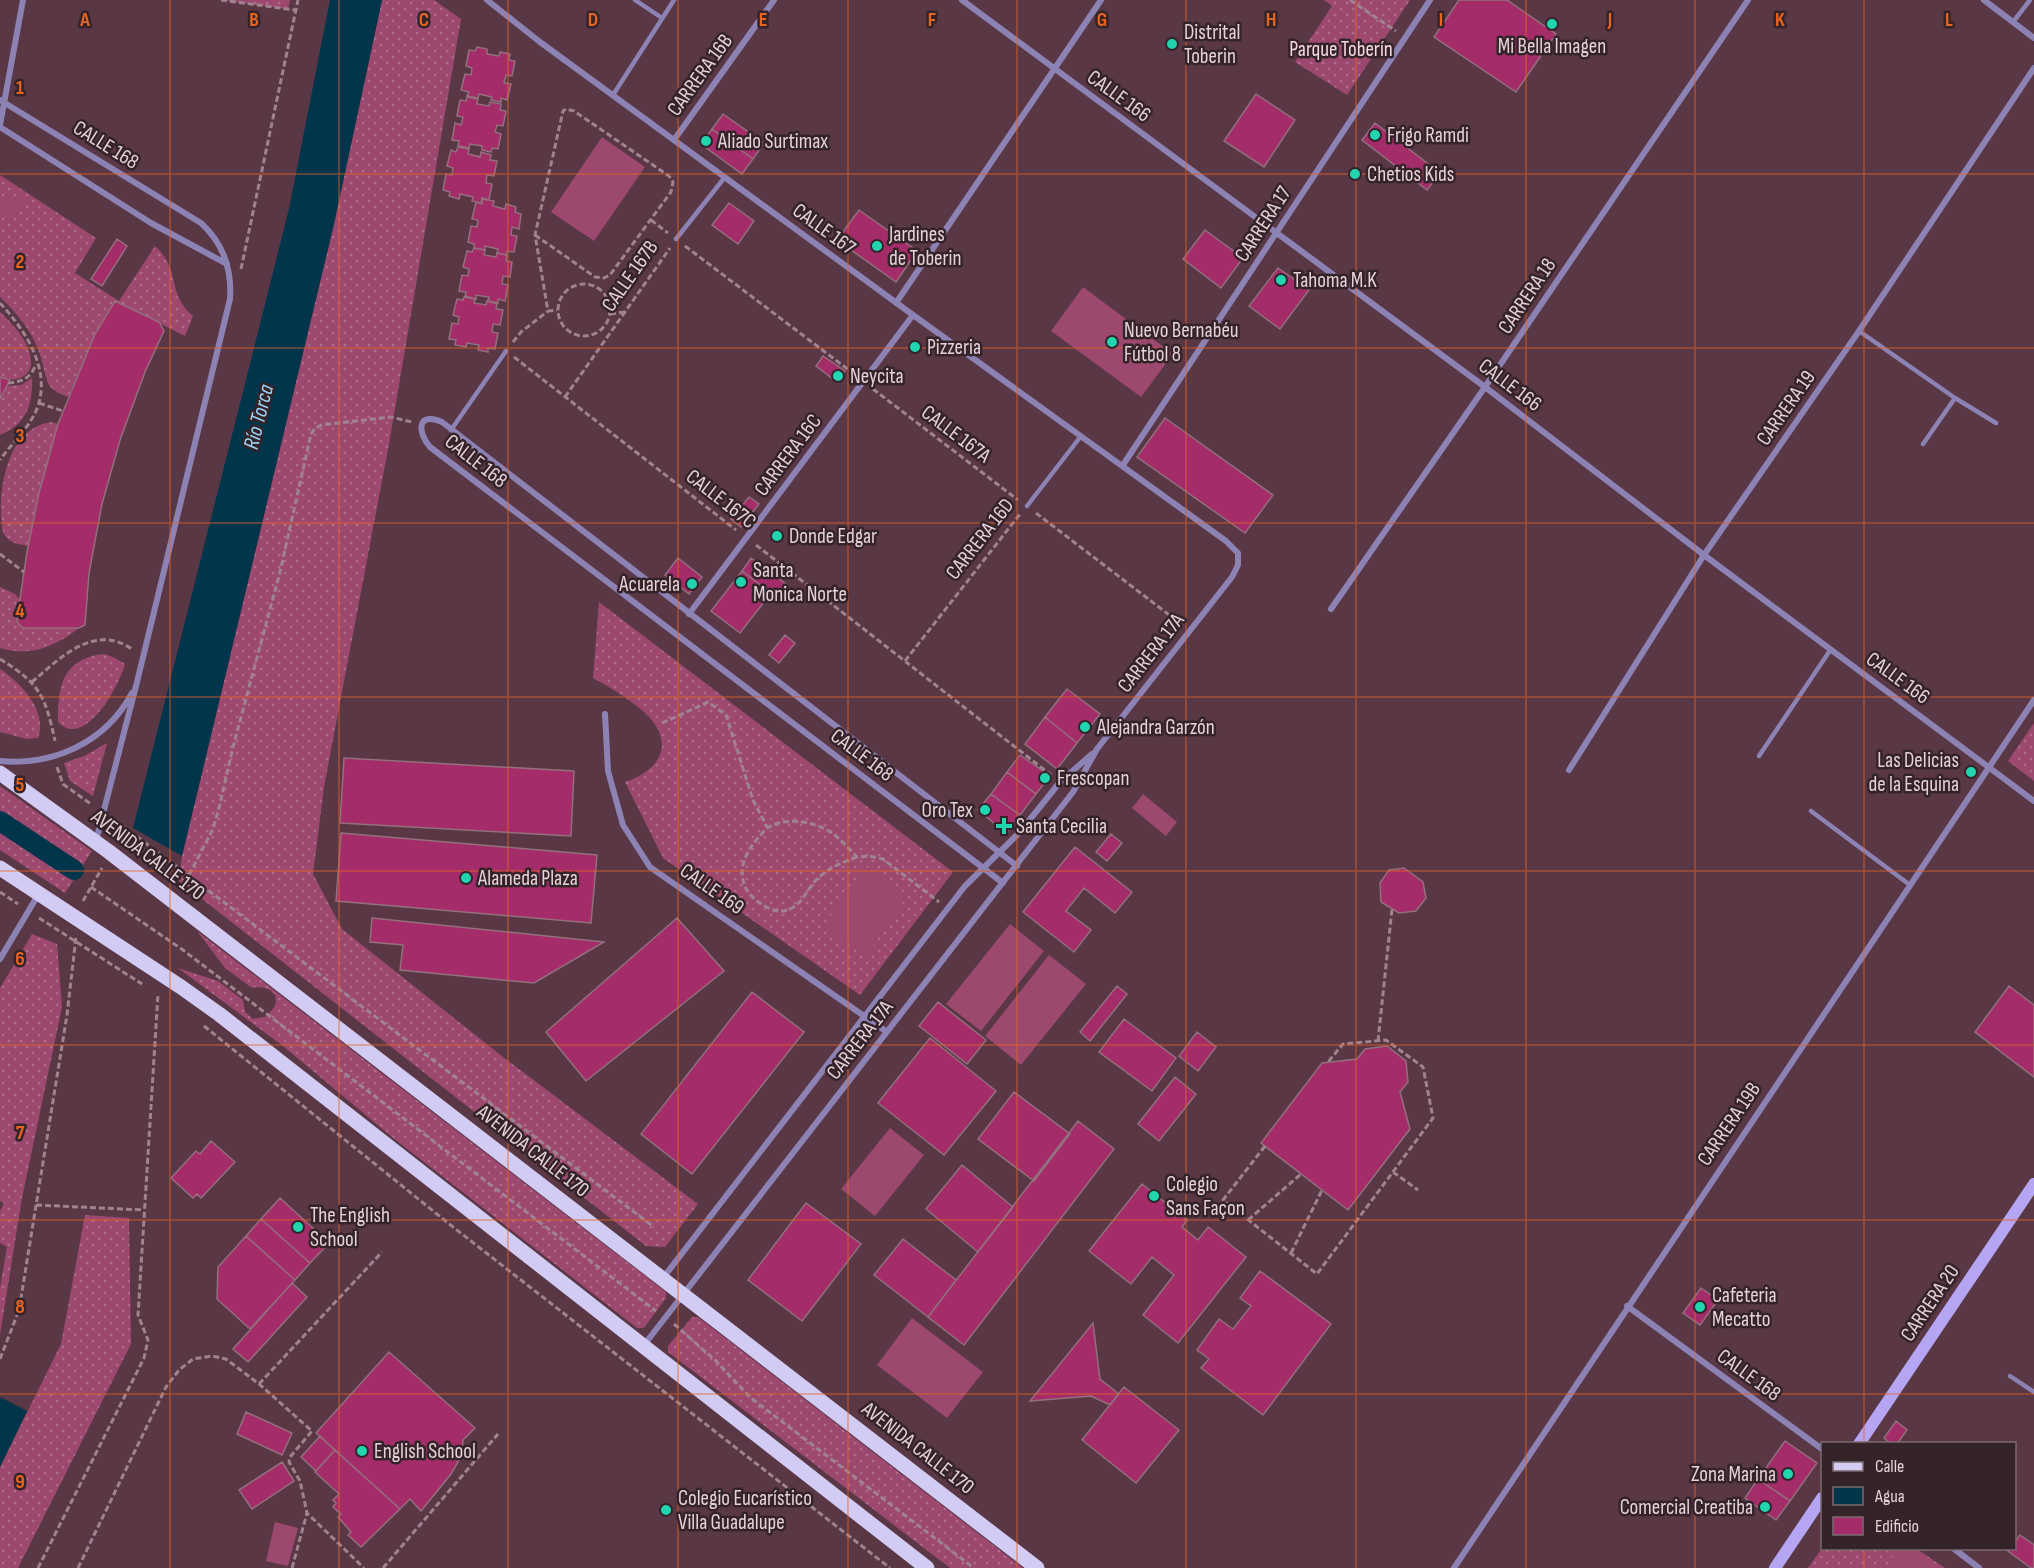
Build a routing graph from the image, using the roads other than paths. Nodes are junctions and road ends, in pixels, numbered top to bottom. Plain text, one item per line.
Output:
1 (23, 0) edge
2 (487, 0) edge
3 (635, 0) edge
4 (674, 0) edge
5 (774, 0) edge
6 (962, 0) edge
7 (1101, 0) edge
8 (1430, 0) edge
9 (1748, 0) edge
10 (1984, 0) edge
11 (2030, 0) edge
12 (662, 18) junction
13 (2013, 22) junction
14 (2034, 38) edge
15 (2034, 68) edge
16 (1055, 69) junction
17 (613, 95) junction
18 (2, 101) edge
19 (0, 126) edge
20 (674, 140) junction
21 (725, 177) junction
22 (1277, 233) junction
23 (676, 239) road end
24 (228, 264) junction
25 (896, 303) junction
26 (913, 315) junction
27 (1859, 332) junction
28 (506, 351) road end
29 (1485, 387) junction
30 (1955, 398) junction
31 (1996, 423) dead end
32 (452, 430) junction
33 (1081, 436) junction
34 (1923, 444) dead end
35 (1123, 465) junction
36 (1027, 506) road end
37 (1704, 555) junction
38 (1232, 577) joint
39 (1331, 609) dead end
40 (689, 614) junction
41 (1831, 649) junction
42 (137, 682) junction
43 (2034, 700) edge
44 (605, 714) dead end
45 (1096, 749) junction
46 (1759, 756) dead end
47 (0, 761) edge
48 (1990, 767) junction
49 (1569, 770) dead end
50 (0, 773) edge
51 (2034, 801) edge
52 (1810, 811) dead end
53 (96, 842) junction
54 (999, 852) junction
55 (1017, 866) junction
56 (0, 868) edge
57 (983, 868) junction
58 (1003, 884) junction
59 (1910, 885) junction
60 (39, 894) junction
61 (0, 959) edge
62 (865, 1016) junction
63 (887, 1032) junction
64 (2034, 1184) edge
65 (663, 1278) junction
66 (684, 1294) junction
67 (1628, 1306) junction
68 (642, 1347) junction
69 (2010, 1376) dead end
70 (2034, 1392) edge
71 (1860, 1442) edge
72 (1821, 1448) edge
73 (1821, 1499) edge
74 (1956, 1550) edge
75 (927, 1568) edge
76 (1037, 1568) edge
77 (1454, 1568) edge
78 (1775, 1568) edge
79 (1979, 1568) edge

1 - 18 street
2 - 17 street, CALLE 167
3 - 12 lane
4 - 12 lane
5 - 20 street, CARRERA 16B
6 - 16 street, CALLE 166
7 - 16 street
8 - 22 street, CARRERA 17
9 - 29 street, CARRERA 18
10 - 13 street
11 - 13 lane
12 - 17 lane
13 - 14 street
15 - 27 street, CARRERA 19
16 - 22 street, CALLE 166
16 - 25 street
17 - 20 street, CALLE 167
18 - 19 street
18 - 24 street, CALLE 168
19 - 24 street, CALLE 168
20 - 21 street, CALLE 167
21 - 23 lane, CALLE 167B
21 - 25 street, CALLE 167
22 - 29 street, CALLE 166
22 - 35 street, CARRERA 17
24 - 42 street
25 - 26 street, CALLE 167
26 - 33 street, CALLE 167
26 - 40 street, CARRERA 16C
27 - 30 lane
27 - 37 street, CARRERA 19
28 - 32 lane
29 - 37 street, CALLE 166
29 - 39 street, CARRERA 18
30 - 31 lane
30 - 34 lane
32 - 40 street, CALLE 168
32 - 57 street, CALLE 168
33 - 35 street, CALLE 167
33 - 36 lane, CARRERA 16D
35 - 38 street, CALLE 167
37 - 41 street, CALLE 166
37 - 49 street, CARRERA 19
38 - 45 street, CARRERA 17A
40 - 54 street, CALLE 168
41 - 46 lane
41 - 48 street, CALLE 166
42 - 47 street
42 - 53 street
43 - 48 street, CARRERA 19B
44 - 62 street, CALLE 169
45 - 54 street, CARRERA 17A
45 - 55 street, CARRERA 17A
48 - 51 street, CALLE 166
48 - 59 street, CARRERA 19B
50 - 53 main road, AVENIDA CALLE 170
52 - 59 lane
53 - 65 main road, AVENIDA CALLE 170
54 - 55 street, CALLE 168
54 - 57 street, CARRERA 17A
55 - 58 street, CARRERA 17A
56 - 60 main road
57 - 58 street, CALLE 168
57 - 62 street, CARRERA 17A
58 - 63 street, CARRERA 17A
59 - 67 street, CARRERA 19B
60 - 61 street
60 - 68 main road
62 - 63 street, CALLE 169
62 - 65 street, CARRERA 17A
63 - 66 street, CARRERA 17A
64 - 71 main road, CARRERA 20
65 - 66 main road, AVENIDA CALLE 170
66 - 68 street, CARRERA 17A
66 - 76 main road, AVENIDA CALLE 170
67 - 72 street, CALLE 168
67 - 77 street, CARRERA 19B
68 - 75 main road
69 - 70 lane
73 - 78 main road
74 - 79 street

